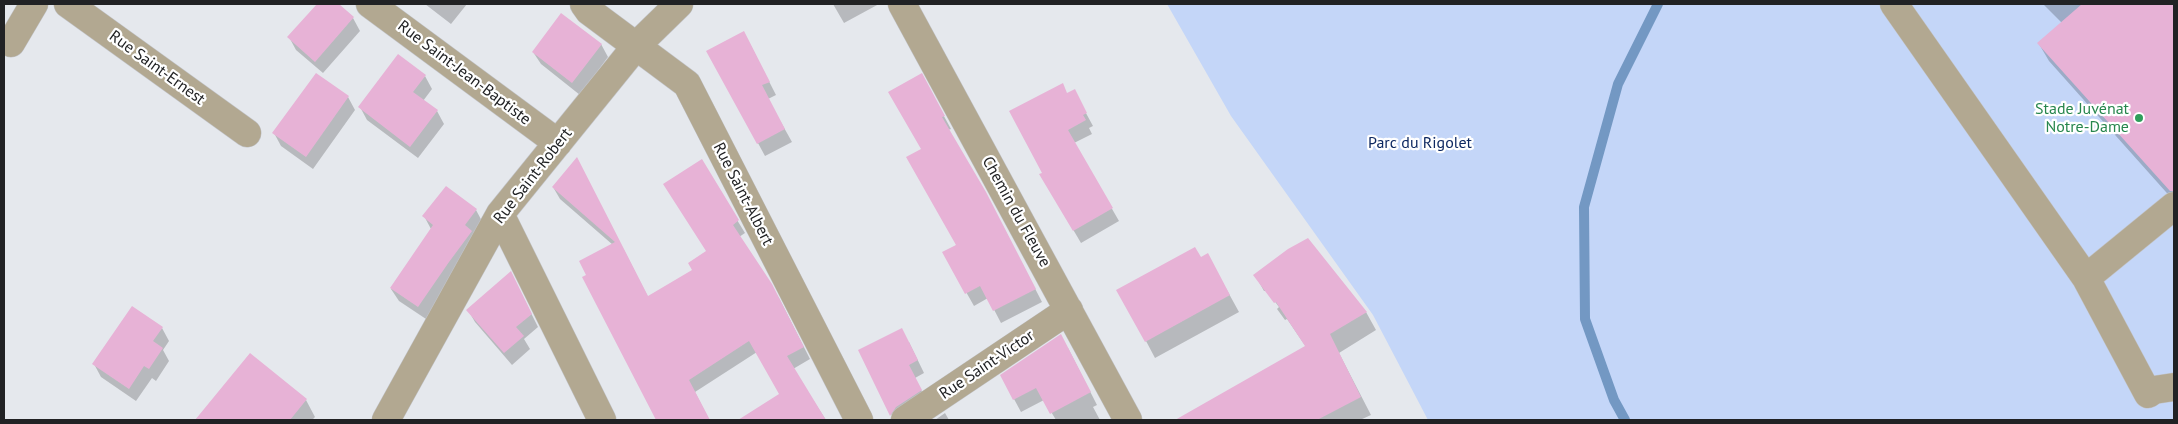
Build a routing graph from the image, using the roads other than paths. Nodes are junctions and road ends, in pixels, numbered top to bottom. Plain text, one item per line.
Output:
1 (34, 4) edge
2 (68, 4) edge
3 (370, 4) edge
4 (584, 4) edge
5 (679, 4) edge
6 (902, 4) edge
7 (1894, 4) edge
8 (11, 43) dead end
9 (637, 46) junction
10 (247, 133) dead end
11 (558, 143) junction
12 (2174, 206) edge
13 (500, 214) junction
14 (2086, 278) junction
15 (1069, 310) junction
16 (2174, 387) edge
17 (386, 420) edge
18 (602, 420) edge
19 (859, 420) edge
20 (905, 420) edge
21 (1128, 420) edge

1 - 8 street
2 - 10 street, Rue Saint-Ernest
3 - 11 street, Rue Saint-Jean-Baptiste
4 - 9 street, Rue Saint-Albert
5 - 9 street, Rue Saint-Robert
6 - 15 street, Chemin du Fleuve
7 - 14 street
9 - 11 street, Rue Saint-Robert
9 - 19 street, Rue Saint-Albert
11 - 13 street, Rue Saint-Robert
12 - 14 street
13 - 17 street, Rue Saint-Robert
13 - 18 street
14 - 16 street
15 - 20 street, Rue Saint-Victor
15 - 21 street, Chemin du Fleuve

